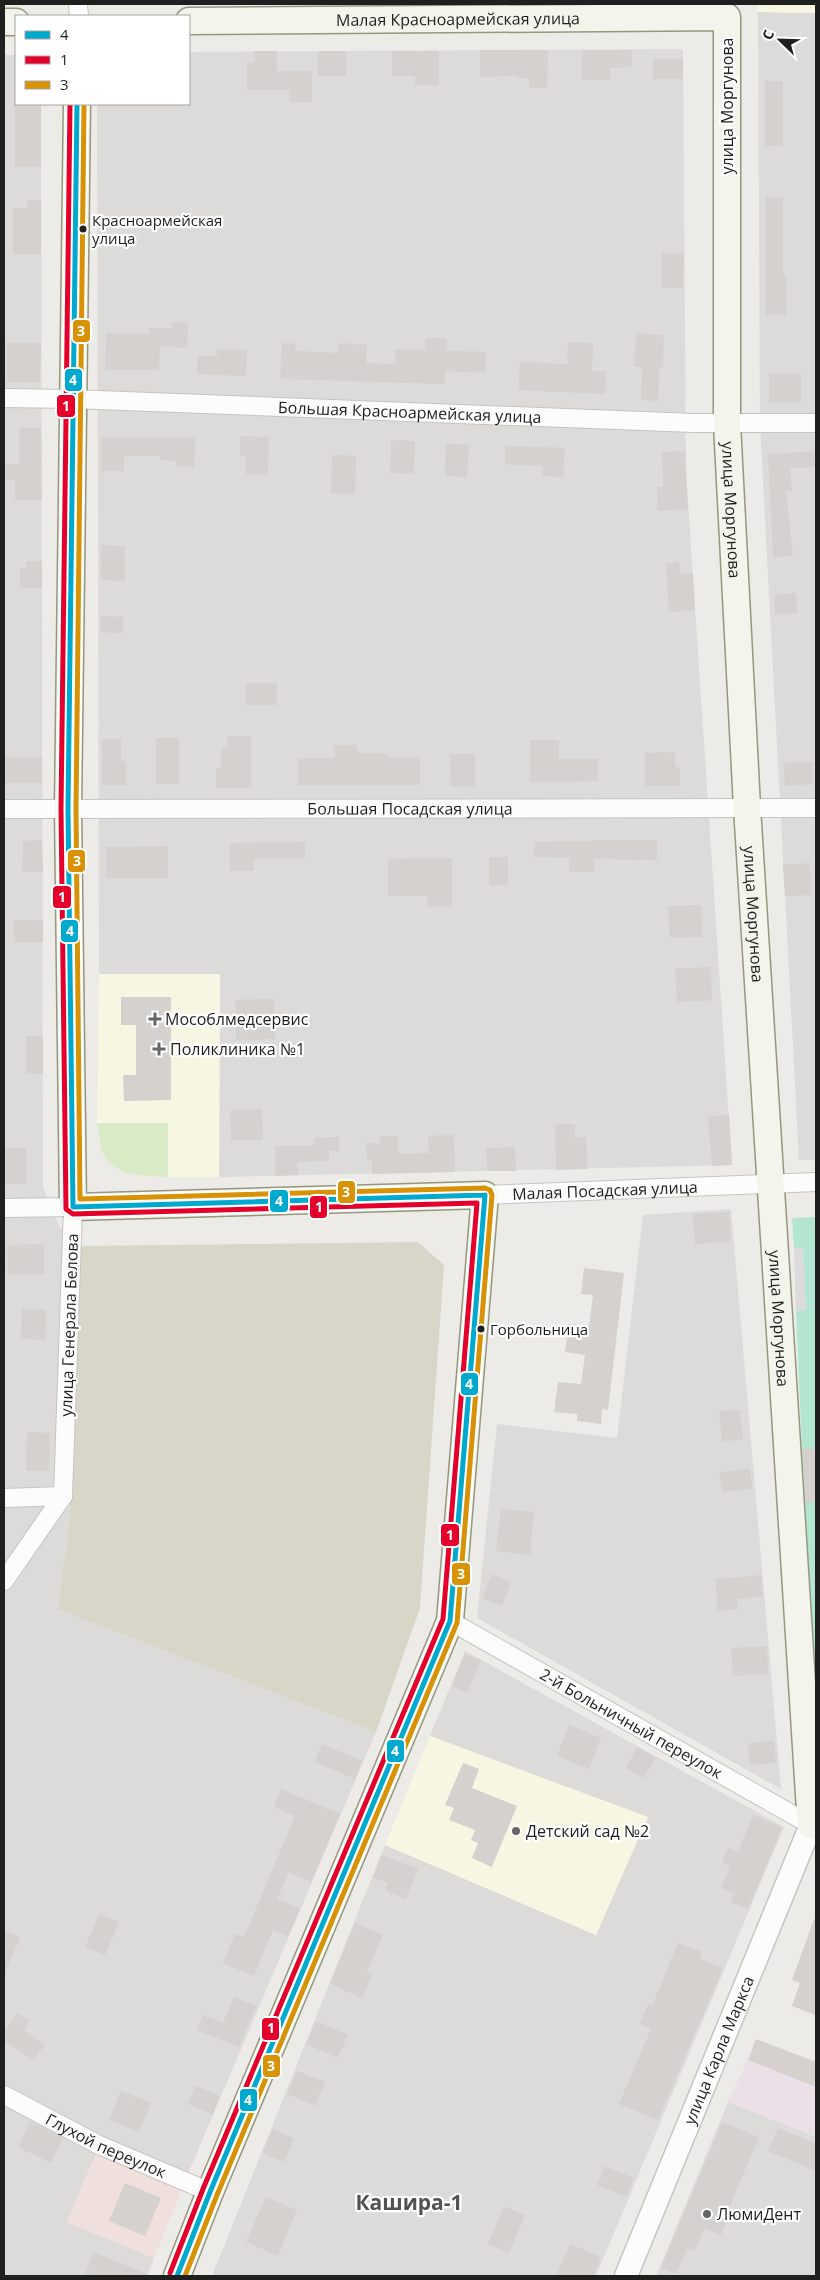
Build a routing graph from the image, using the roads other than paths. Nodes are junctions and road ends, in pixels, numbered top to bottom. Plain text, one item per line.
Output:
1 (727, 11) edge
2 (190, 21) edge
3 (77, 105) edge
4 (4, 398) edge
5 (72, 399) junction
6 (816, 423) edge
7 (726, 424) junction
8 (747, 807) junction
9 (816, 808) edge
10 (4, 809) edge
11 (68, 809) junction
12 (816, 1182) edge
13 (771, 1183) junction
14 (485, 1195) junction
15 (73, 1207) junction
16 (4, 1208) edge
17 (63, 1496) junction
18 (4, 1498) edge
19 (4, 1581) edge
20 (450, 1621) junction
21 (814, 1826) edge
22 (4, 2095) edge
23 (210, 2192) junction
24 (177, 2276) edge
25 (626, 2276) edge

1 - 2 main road, Малая Красноармейская улица
1 - 7 main road, улица Моргунова
3 - 5 main road, улица Генерала Белова
4 - 5 street, Большая Красноармейская улица
5 - 7 street, Большая Красноармейская улица
5 - 11 main road, улица Генерала Белова
6 - 7 street, Большая Красноармейская улица
7 - 8 main road, улица Моргунова
8 - 9 street, Большая Посадская улица
8 - 11 street, Большая Посадская улица
8 - 13 main road, улица Моргунова
10 - 11 street, Большая Посадская улица
11 - 15 main road, улица Генерала Белова
12 - 13 street, Малая Посадская улица
13 - 14 street, Малая Посадская улица
13 - 21 main road, улица Моргунова
14 - 15 main road, Малая Посадская улица
14 - 20 main road
15 - 16 street, Малая Посадская улица
15 - 17 street, улица Генерала Белова
17 - 18 street
17 - 19 street
20 - 21 street, 2-й Больничный переулок
20 - 23 main road
21 - 25 street, улица Карла Маркса
22 - 23 street, Глухой переулок
23 - 24 main road

